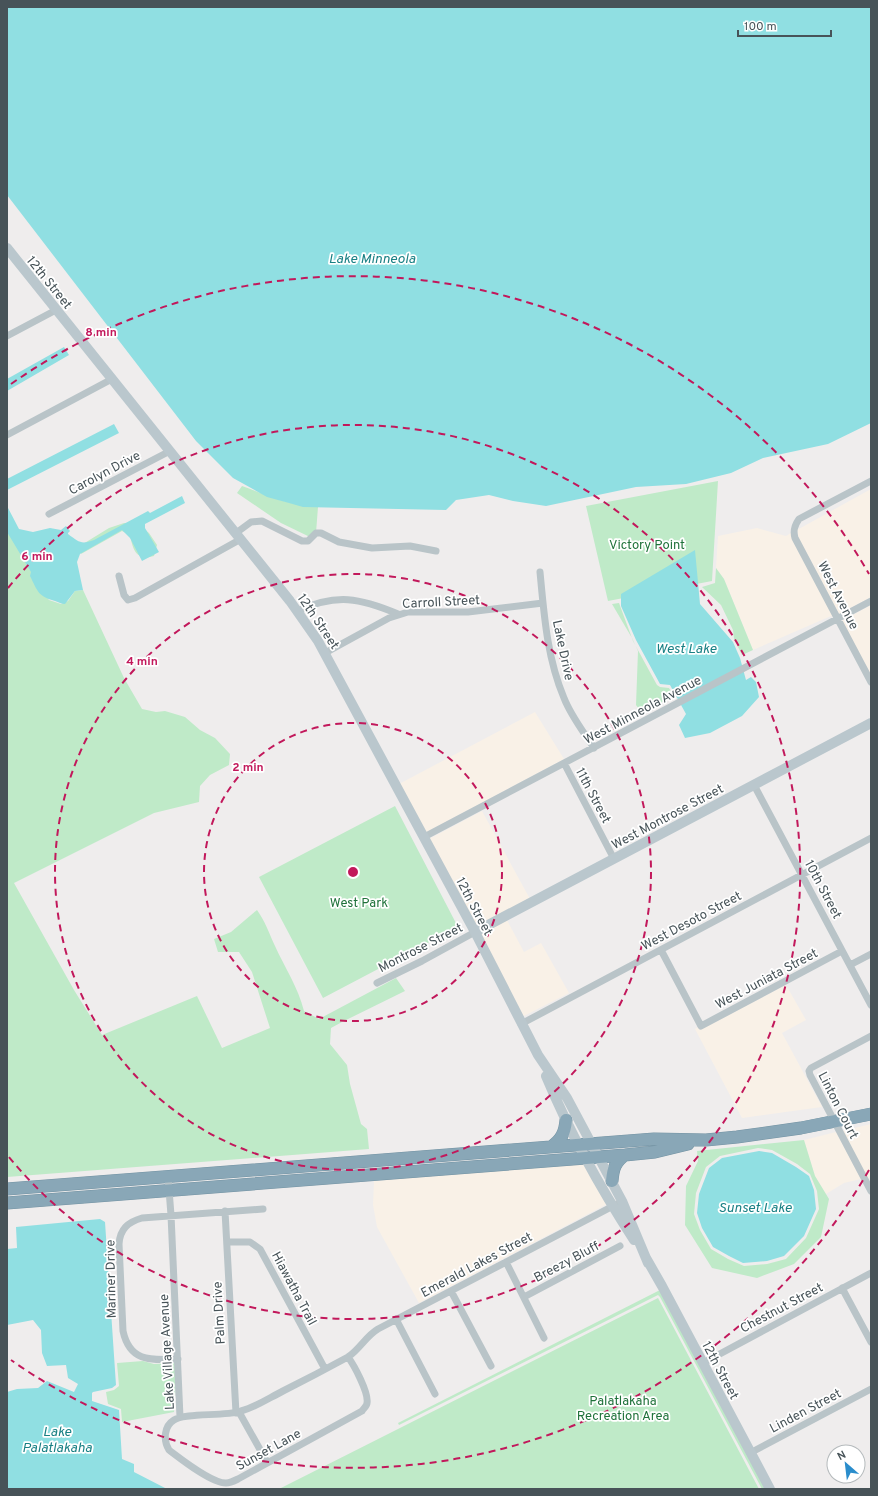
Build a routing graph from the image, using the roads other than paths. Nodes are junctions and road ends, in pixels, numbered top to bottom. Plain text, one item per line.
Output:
1 (7, 248) edge
2 (56, 310) junction
3 (7, 336) edge
4 (112, 379) junction
5 (7, 435) edge
6 (170, 451) junction
7 (871, 481) edge
8 (49, 514) dead end
9 (238, 536) junction
10 (436, 551) dead end
11 (540, 572) dead end
12 (119, 576) dead end
13 (871, 601) edge
14 (543, 603) junction
15 (298, 611) junction
16 (398, 614) junction
17 (837, 619) junction
18 (325, 653) junction
19 (871, 682) edge
20 (871, 723) edge
21 (594, 748) junction
22 (564, 763) junction
23 (754, 784) junction
24 (424, 838) junction
25 (871, 838) edge
26 (614, 859) junction
27 (802, 874) junction
28 (475, 932) junction
29 (660, 950) junction
30 (842, 951) junction
31 (871, 954) edge
32 (850, 965) junction
33 (377, 983) dead end
34 (871, 1005) edge
35 (521, 1024) junction
36 (871, 1036) edge
37 (538, 1055) junction
38 (567, 1098) junction
39 (557, 1103) junction
40 (871, 1114) edge
41 (566, 1120) junction
42 (834, 1122) junction
43 (706, 1140) junction
44 (592, 1144) junction
45 (579, 1145) junction
46 (550, 1147) junction
47 (625, 1155) junction
48 (598, 1156) junction
49 (586, 1157) junction
50 (168, 1176) junction
51 (612, 1181) junction
52 (7, 1189) edge
53 (169, 1190) junction
54 (871, 1191) edge
55 (622, 1201) junction
56 (7, 1203) edge
57 (612, 1206) junction
58 (264, 1209) dead end
59 (225, 1211) junction
60 (171, 1215) junction
61 (227, 1242) junction
62 (620, 1246) dead end
63 (506, 1262) junction
64 (648, 1263) junction
65 (871, 1273) edge
66 (842, 1288) junction
67 (451, 1291) junction
68 (524, 1296) junction
69 (396, 1319) junction
70 (544, 1338) dead end
71 (871, 1342) edge
72 (348, 1357) junction
73 (178, 1359) junction
74 (703, 1363) junction
75 (491, 1366) dead end
76 (325, 1369) junction
77 (871, 1388) edge
78 (435, 1394) dead end
79 (237, 1412) junction
80 (180, 1417) junction
81 (750, 1453) junction
82 (267, 1462) junction
83 (770, 1489) edge

1 - 2 main road, 12th Street
2 - 3 street
2 - 4 main road, 12th Street
4 - 5 street
4 - 6 main road, 12th Street
6 - 8 street, Carolyn Drive
6 - 9 main road, 12th Street
7 - 17 street, West Avenue
9 - 10 street
9 - 12 street
9 - 15 main road, 12th Street
11 - 14 street, Lake Drive
13 - 17 street, West Minneola Avenue
14 - 16 street, Carroll Street
14 - 21 street, Lake Drive
15 - 16 street
15 - 18 main road, 12th Street
16 - 18 street, Carroll Street
17 - 19 street, West Avenue
17 - 21 street, West Minneola Avenue
18 - 24 main road, 12th Street
20 - 23 main road, West Montrose Street
21 - 22 street, West Minneola Avenue
22 - 24 street, West Minneola Avenue
22 - 26 street, 11th Street
23 - 26 main road, West Montrose Street
23 - 27 street, 10th Street
24 - 28 main road, 12th Street
25 - 27 street, West Desoto Street
26 - 28 main road, West Montrose Street
27 - 29 street, West Desoto Street
27 - 30 street, 10th Street
28 - 33 street, Montrose Street
28 - 35 main road, 12th Street
29 - 30 street, West Juniata Street
29 - 35 street, West Desoto Street
30 - 32 street, 10th Street
31 - 32 street
32 - 34 street, 10th Street
35 - 37 main road, 12th Street
36 - 42 street, Linton Court
37 - 38 main road, 12th Street
37 - 39 main road, 12th Street
38 - 39 street
38 - 44 main road, 12th Street
39 - 41 main road, 12th Street
40 - 42 highway
41 - 45 main road, 12th Street
41 - 46 highway
42 - 43 highway
42 - 54 street, Linton Court
43 - 44 highway
43 - 47 highway
44 - 45 highway
44 - 48 main road, 12th Street
45 - 46 highway
45 - 49 main road, 12th Street
46 - 50 highway
47 - 48 highway
47 - 51 highway
48 - 49 highway
48 - 51 main road, 12th Street
49 - 53 highway
49 - 57 main road, 12th Street
50 - 52 highway
50 - 53 street, Lake Village Avenue
51 - 55 main road, 12th Street
53 - 56 highway
53 - 60 street, Lake Village Avenue
55 - 57 street, Emerald Lakes Street
55 - 64 main road, 12th Street
57 - 63 street, Emerald Lakes Street
57 - 64 main road, 12th Street
58 - 59 street, Mariner Drive
59 - 60 street, Mariner Drive
59 - 61 street, Palm Drive
60 - 73 street, Lake Village Avenue
60 - 73 street, Mariner Drive
61 - 76 street, Hiawatha Trail
61 - 79 street, Palm Drive
62 - 68 street, Breezy Bluff
63 - 67 street, Emerald Lakes Street
63 - 68 street
64 - 74 main road, 12th Street
65 - 66 street, Chestnut Street
66 - 71 street
66 - 74 street, Chestnut Street
67 - 69 street, Emerald Lakes Street
67 - 75 street
68 - 70 street
69 - 72 street, Emerald Lakes Street
69 - 78 street
72 - 76 street, Lake Village Avenue
72 - 82 street, Sunset Lane
73 - 80 street, Lake Village Avenue
74 - 81 main road, 12th Street
76 - 79 street, Lake Village Avenue
77 - 81 street, Linden Street
79 - 80 street, Lake Village Avenue
79 - 82 street, Palm Drive
80 - 82 street, Sunset Lane
81 - 83 main road, 12th Street

